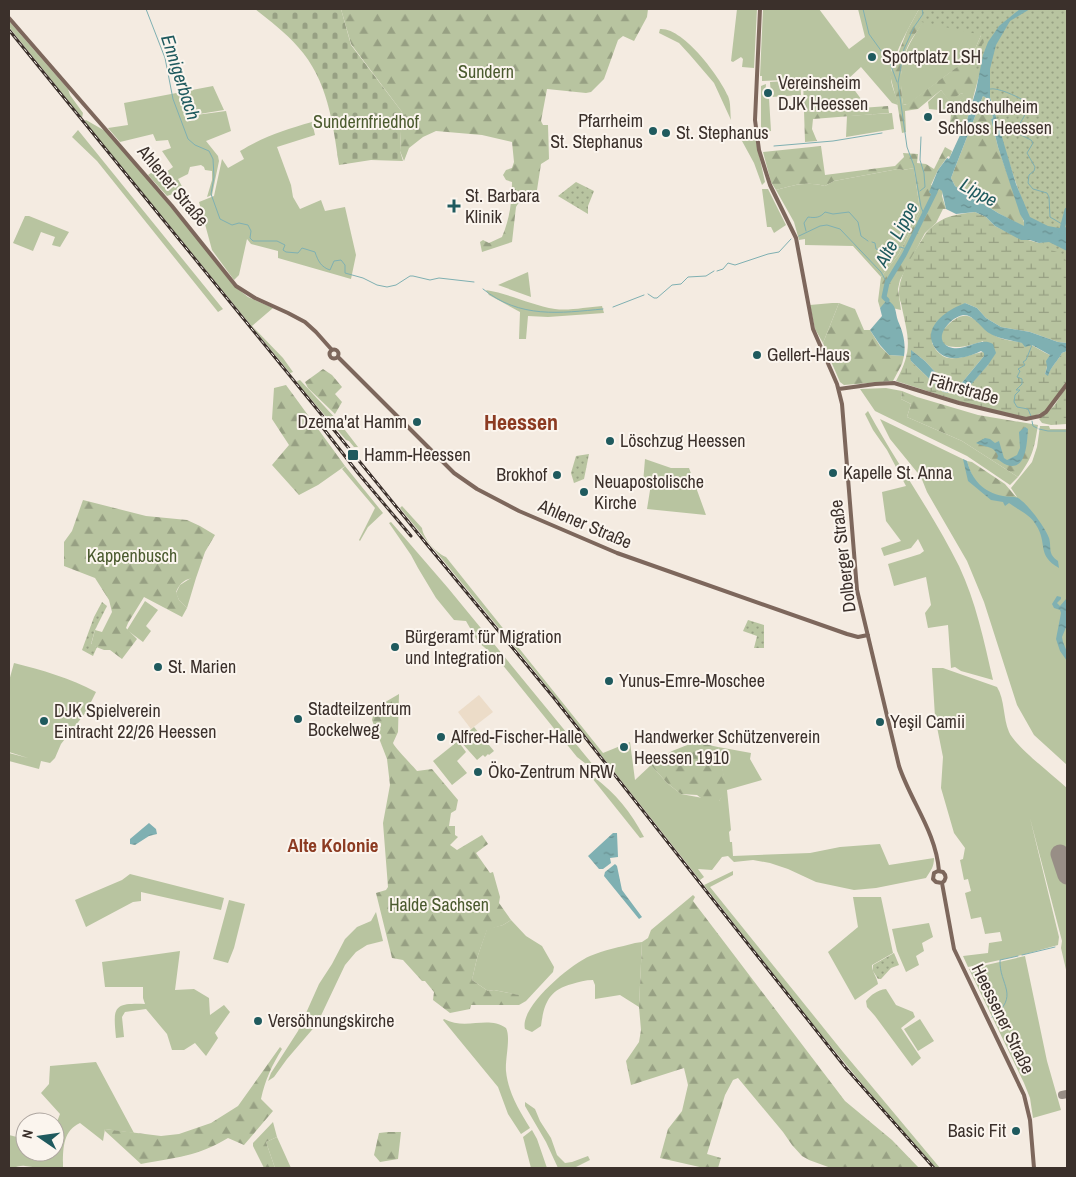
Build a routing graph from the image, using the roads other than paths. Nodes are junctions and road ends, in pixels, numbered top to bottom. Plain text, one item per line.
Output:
1 (760, 9) edge
2 (9, 18) edge
3 (332, 350) junction
4 (338, 357) junction
5 (1067, 384) edge
6 (839, 389) junction
7 (868, 635) junction
8 (939, 871) junction
9 (942, 883) junction
10 (1034, 1168) edge

1 - 6 main road, Dolberger Straße
2 - 3 main road, Ahlener Straße
3 - 4 main road
3 - 4 main road
4 - 7 main road, Ahlener Straße
5 - 6 main road, Fährstraße
6 - 7 main road, Dolberger Straße
7 - 8 main road, Heessener Straße
8 - 9 main road, Heessener Straße
8 - 9 main road, Heessener Straße
9 - 10 main road, Heessener Straße

